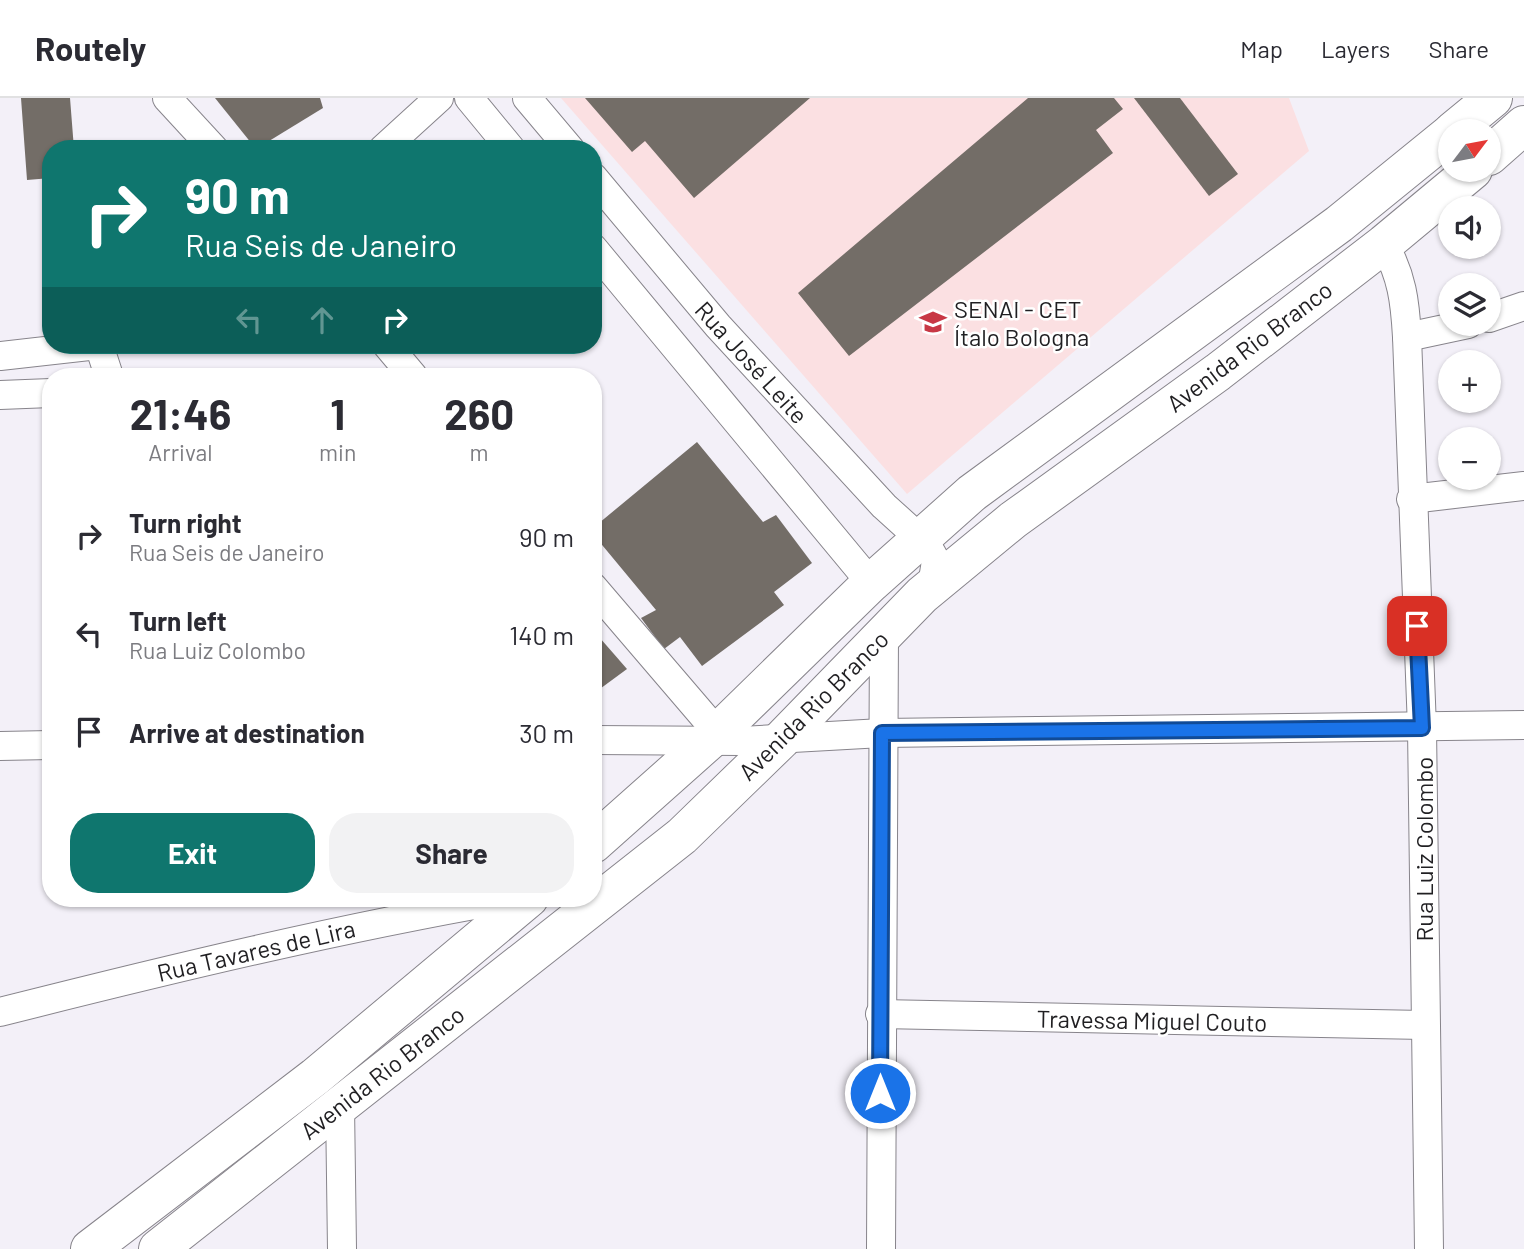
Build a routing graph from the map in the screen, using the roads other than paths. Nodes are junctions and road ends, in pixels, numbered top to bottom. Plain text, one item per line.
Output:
1 (167, 98) edge
2 (439, 98) edge
3 (469, 98) edge
4 (527, 98) edge
5 (1493, 98) edge
6 (1468, 119) edge
7 (1524, 125) edge
8 (206, 140) edge
9 (393, 140) edge
10 (504, 140) edge
11 (562, 140) edge
12 (1438, 143) edge
13 (1502, 144) edge
14 (1459, 182) edge
15 (602, 188) edge
16 (1384, 244) junction
17 (602, 259) edge
18 (1524, 306) edge
19 (1501, 314) edge
20 (1438, 330) edge
21 (1407, 337) junction
22 (42, 351) edge
23 (395, 354) edge
24 (0, 356) edge
25 (406, 368) edge
26 (42, 393) edge
27 (0, 394) edge
28 (1524, 486) edge
29 (1411, 499) junction
30 (920, 539) junction
31 (871, 583) junction
32 (932, 586) junction
33 (602, 598) edge
34 (884, 634) junction
35 (1524, 725) edge
36 (1422, 728) junction
37 (882, 733) junction
38 (714, 736) junction
39 (602, 740) edge
40 (782, 740) junction
41 (42, 745) edge
42 (0, 746) edge
43 (602, 836) edge
44 (602, 889) edge
45 (462, 907) edge
46 (518, 907) edge
47 (580, 907) edge
48 (0, 1012) edge
49 (880, 1014) junction
50 (1424, 1025) junction
51 (340, 1105) junction
52 (90, 1249) edge
53 (158, 1249) edge
54 (342, 1249) edge
55 (881, 1249) edge
56 (1429, 1249) edge

1 - 8 street
2 - 9 street
3 - 10 street
4 - 11 street
5 - 6 main road, Avenida Rio Branco
7 - 13 main road
12 - 30 main road, Avenida Rio Branco
14 - 16 main road, Avenida Rio Branco
15 - 30 street, Rua José Leite
16 - 21 street, Rua Luiz Colombo
16 - 32 main road, Avenida Rio Branco
17 - 31 street, Rua José Leite
18 - 19 street
20 - 21 street
21 - 29 street, Rua Luiz Colombo
22 - 24 street
23 - 25 street
26 - 27 street
28 - 29 street
29 - 36 street, Rua Luiz Colombo
30 - 31 main road, Avenida Rio Branco
30 - 32 street
31 - 38 main road, Avenida Rio Branco
32 - 34 main road, Avenida Rio Branco
33 - 38 street
34 - 37 street
34 - 40 main road, Avenida Rio Branco
35 - 36 street
36 - 37 street
36 - 50 street, Rua Luiz Colombo
37 - 40 street
37 - 49 street
38 - 39 street
38 - 40 street
38 - 43 main road, Avenida Rio Branco
40 - 44 main road, Avenida Rio Branco
41 - 42 street
45 - 48 street, Rua Tavares de Lira
46 - 52 main road, Avenida Rio Branco
47 - 51 main road, Avenida Rio Branco
49 - 50 street, Travessa Miguel Couto
49 - 55 street
50 - 56 street, Rua Luiz Colombo
51 - 53 main road, Avenida Rio Branco
51 - 54 street

